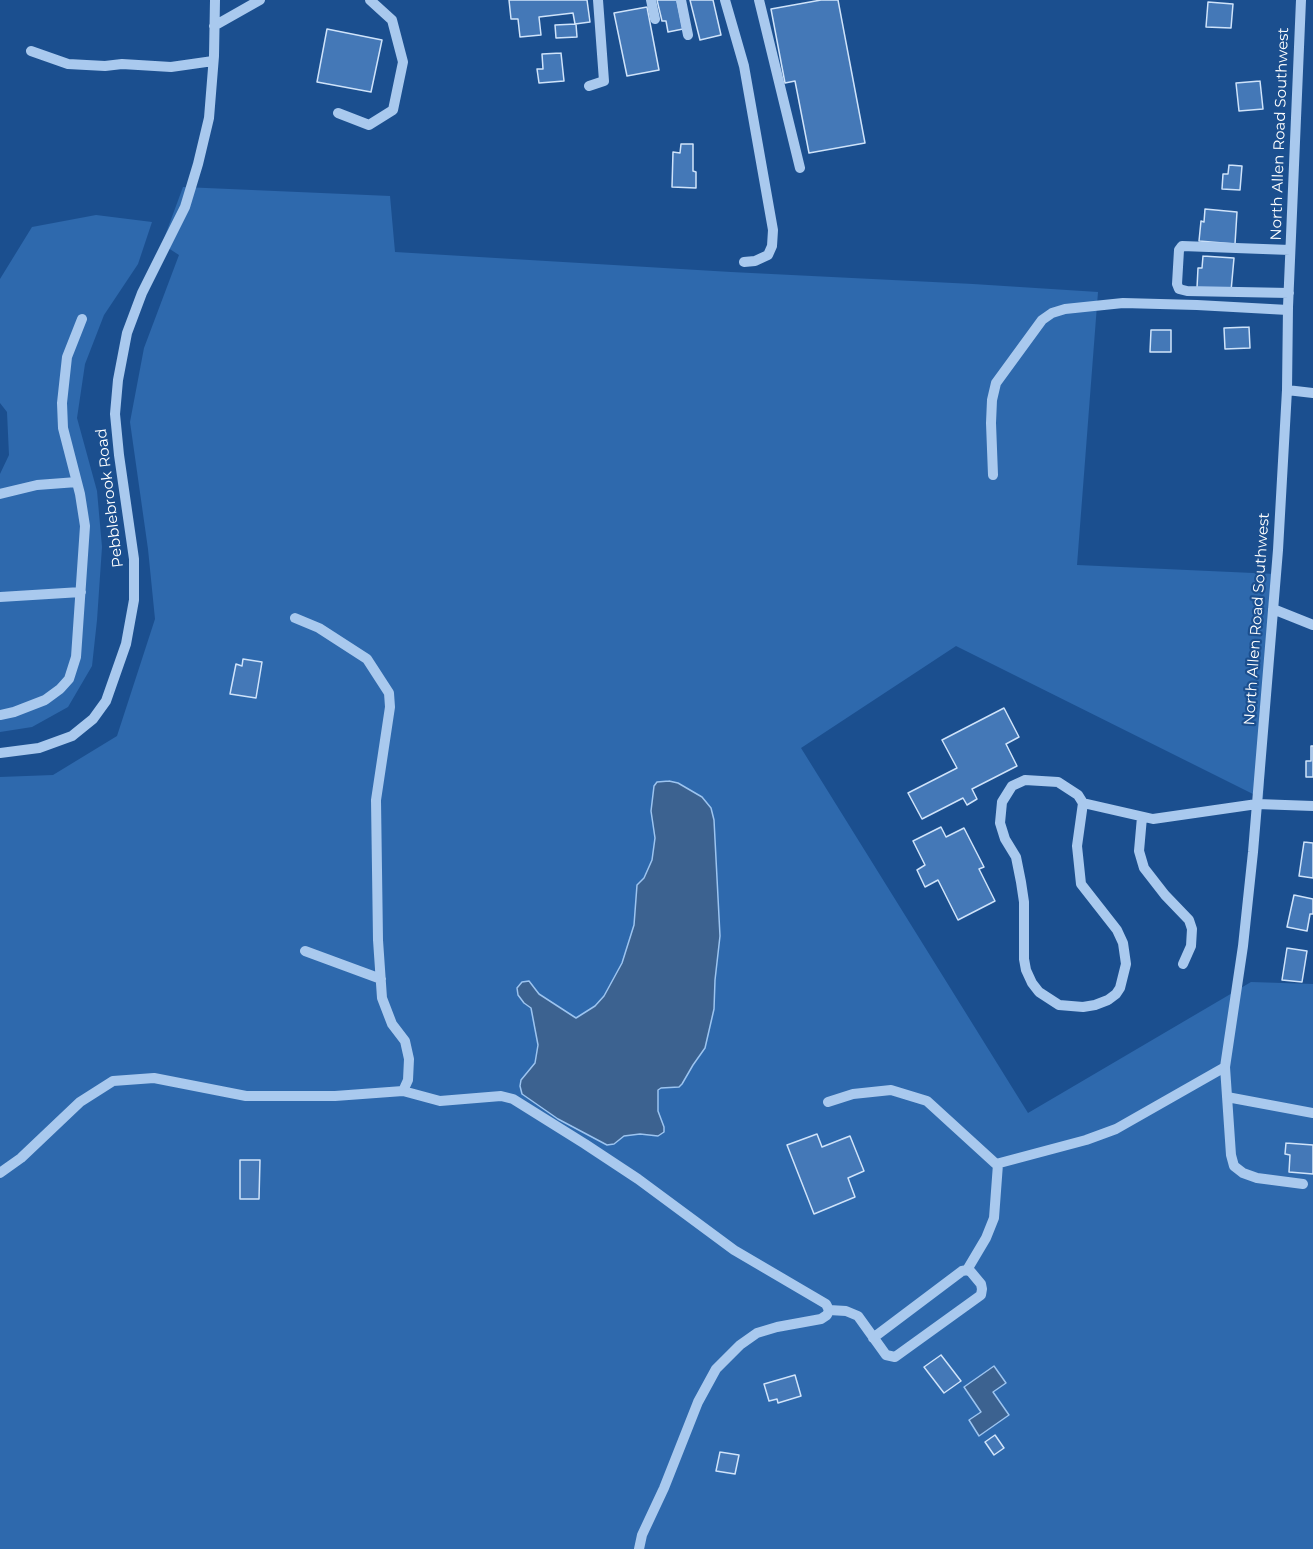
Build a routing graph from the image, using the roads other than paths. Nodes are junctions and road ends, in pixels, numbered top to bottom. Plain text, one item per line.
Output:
1 (215, 0) edge
2 (260, 0) edge
3 (370, 0) edge
4 (598, 0) edge
5 (651, 0) edge
6 (681, 0) edge
7 (725, 0) edge
8 (759, 0) edge
9 (1301, 0) edge
10 (655, 19) dead end
11 (214, 27) junction
12 (688, 36) dead end
13 (31, 51) dead end
14 (213, 61) junction
15 (589, 86) dead end
16 (338, 113) dead end
17 (800, 168) dead end
18 (1290, 250) junction
19 (744, 261) dead end
20 (1289, 293) junction
21 (1288, 310) junction
22 (82, 319) dead end
23 (1287, 390) junction
24 (1313, 393) edge
25 (993, 475) dead end
26 (77, 482) junction
27 (0, 494) edge
28 (81, 592) junction
29 (0, 597) edge
30 (1273, 609) junction
31 (294, 618) dead end
32 (1313, 625) edge
33 (0, 715) edge
34 (0, 753) edge
35 (1083, 803) junction
36 (1257, 804) junction
37 (1313, 806) edge
38 (1142, 816) junction
39 (305, 951) dead end
40 (1183, 964) dead end
41 (381, 980) junction
42 (1225, 1067) junction
43 (403, 1091) junction
44 (1227, 1097) junction
45 (828, 1102) dead end
46 (1313, 1113) edge
47 (998, 1164) junction
48 (0, 1173) edge
49 (1303, 1184) dead end
50 (967, 1270) junction
51 (829, 1310) junction
52 (873, 1338) junction
53 (639, 1549) edge

1 - 11 street, Pebblebrook Road
2 - 11 street
3 - 16 street
4 - 15 street
5 - 10 street
6 - 12 street
7 - 19 street
8 - 17 street
9 - 18 street, North Allen Road Southwest
11 - 14 street, Pebblebrook Road
13 - 14 street
14 - 34 street, Pebblebrook Road
18 - 20 street, North Allen Road Southwest
18 - 20 street
20 - 21 street, North Allen Road Southwest
21 - 23 street, North Allen Road Southwest
21 - 25 street
22 - 26 street
23 - 24 street
23 - 30 street, North Allen Road Southwest
26 - 27 street
26 - 28 street
28 - 29 street
28 - 33 street
30 - 32 street
30 - 36 street, North Allen Road Southwest
31 - 41 street
35 - 35 street
35 - 38 street
36 - 37 street
36 - 38 street
36 - 42 street, North Allen Road Southwest
38 - 40 street
39 - 41 street
41 - 43 street
42 - 44 street, North Allen Road Southwest
42 - 47 street
43 - 48 street
43 - 51 street
44 - 46 street
44 - 49 street, North Allen Road Southwest
45 - 47 street
47 - 50 street
50 - 52 street
50 - 52 street
51 - 52 street
51 - 53 street

